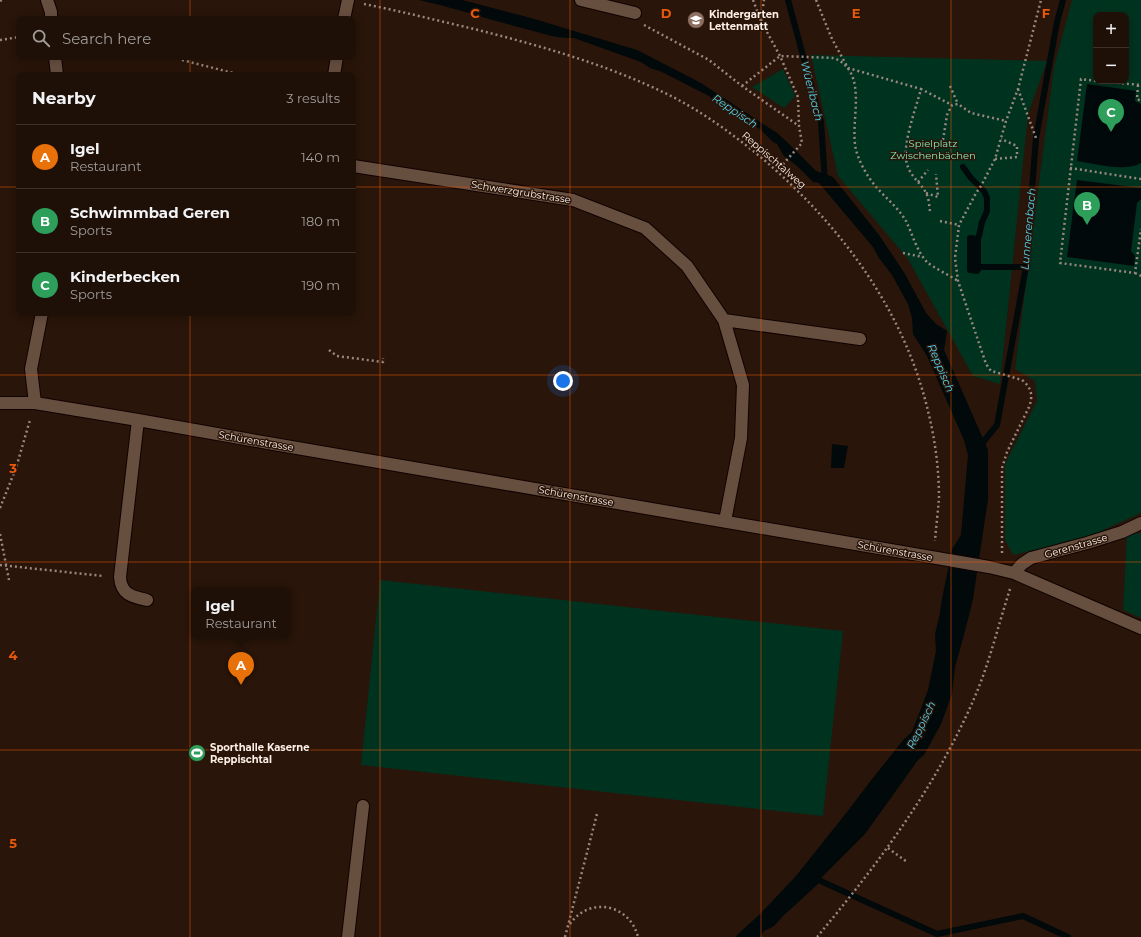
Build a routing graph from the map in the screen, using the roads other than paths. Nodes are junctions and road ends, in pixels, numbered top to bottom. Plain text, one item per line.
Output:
1 (47, 0) edge
2 (348, 0) edge
3 (581, 0) edge
4 (635, 13) road end
5 (51, 16) edge
6 (345, 16) edge
7 (55, 60) edge
8 (336, 60) edge
9 (57, 72) edge
10 (334, 72) edge
11 (356, 166) edge
12 (41, 316) edge
13 (724, 320) junction
14 (860, 339) dead end
15 (0, 403) edge
16 (35, 403) junction
17 (138, 420) junction
18 (725, 521) junction
19 (1141, 523) edge
20 (1014, 573) junction
21 (147, 600) dead end
22 (1141, 628) edge
23 (363, 806) dead end
24 (348, 937) edge

1 - 5 street
2 - 6 street
3 - 4 street
7 - 9 street
8 - 10 street
11 - 13 street, Schwerzgrubstrasse
12 - 16 street
13 - 14 street
13 - 18 street, Schwerzgrubstrasse
15 - 16 street, Schürenstrasse
16 - 17 street, Schürenstrasse
17 - 18 street, Schürenstrasse
17 - 21 street
18 - 20 street, Schürenstrasse
19 - 20 street, Gerenstrasse
20 - 22 street, Schürenstrasse
23 - 24 street

